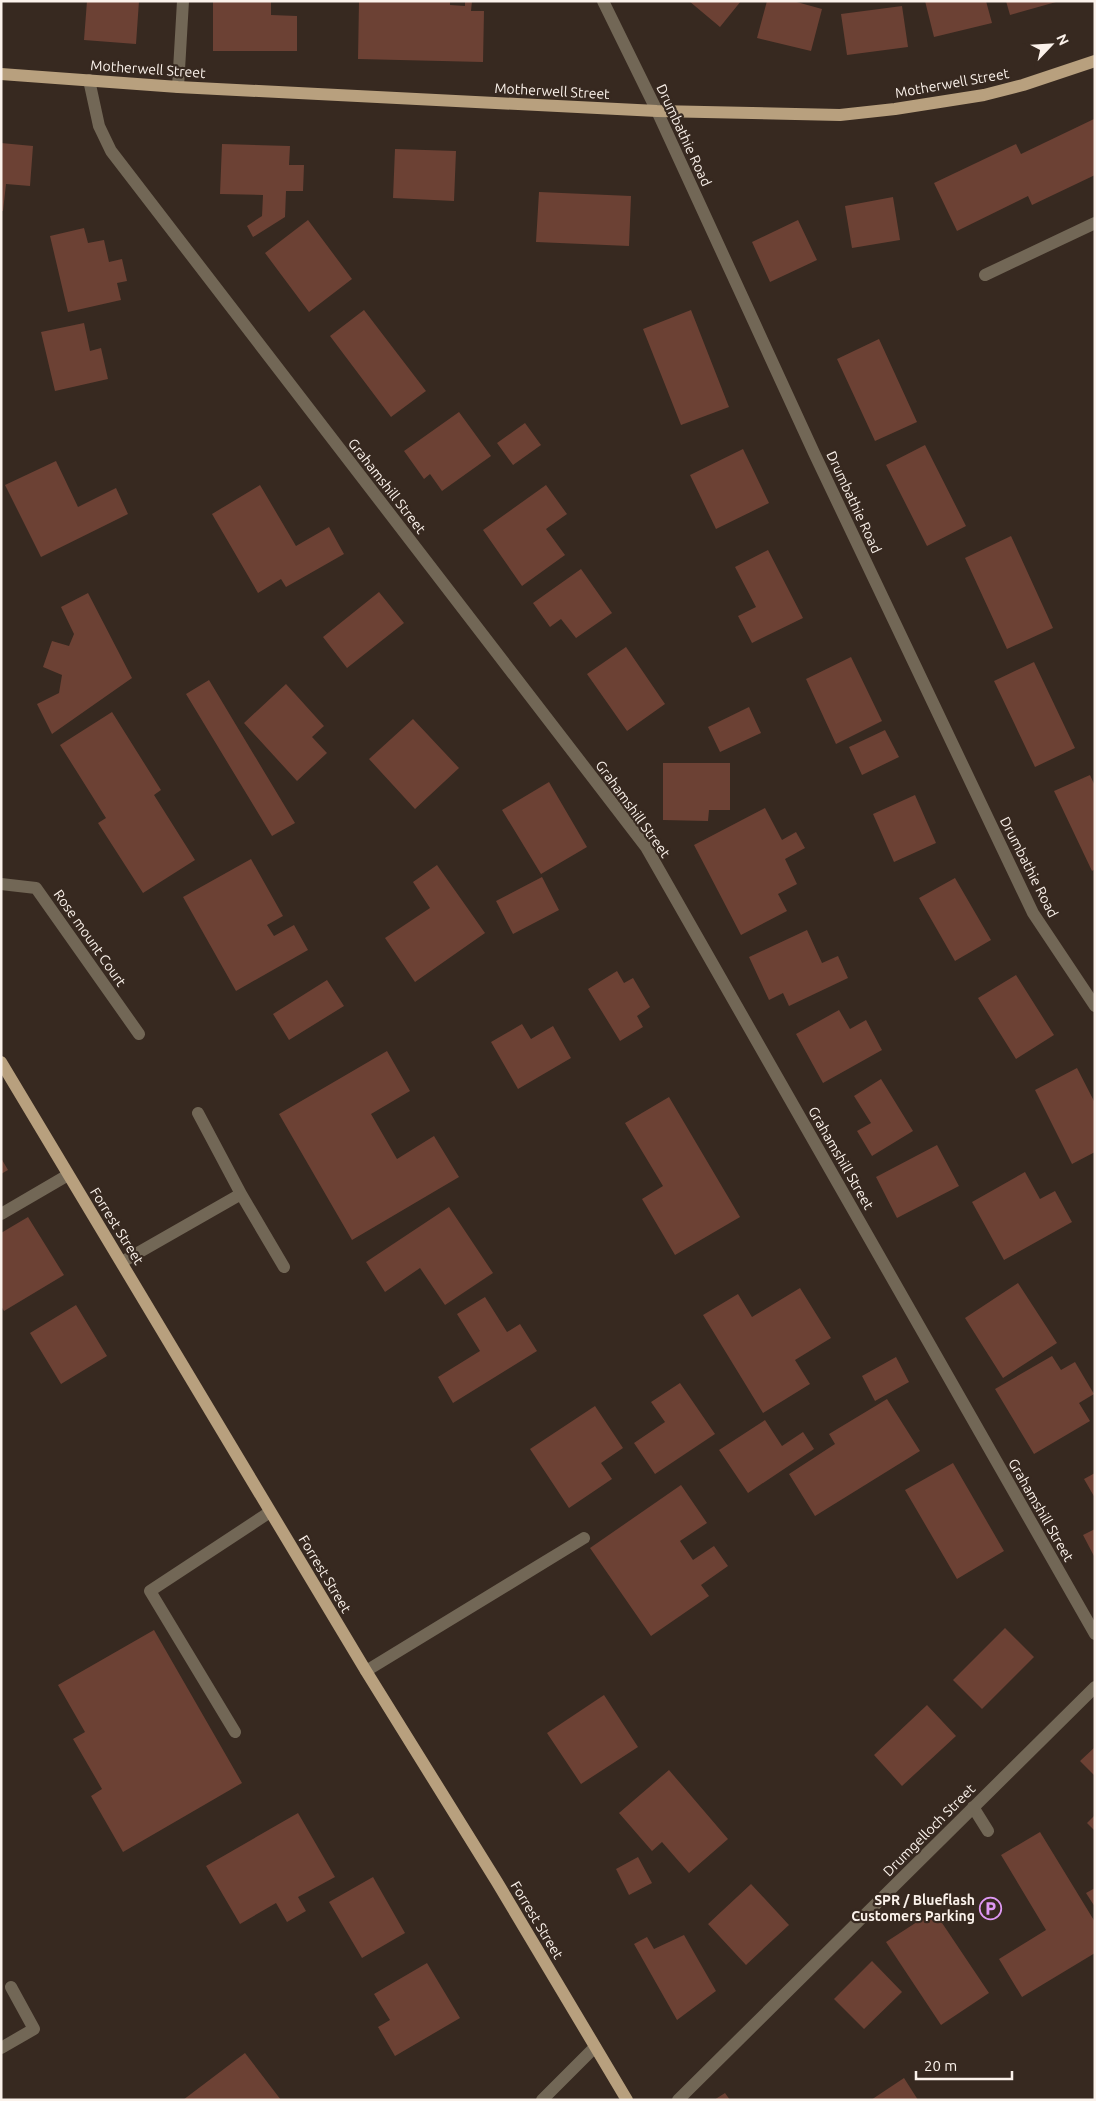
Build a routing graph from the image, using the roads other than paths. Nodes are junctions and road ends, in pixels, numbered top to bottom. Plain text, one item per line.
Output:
1 (183, 1) edge
2 (603, 1) edge
3 (1095, 61) edge
4 (1, 74) edge
5 (89, 80) junction
6 (178, 87) junction
7 (657, 112) junction
8 (1095, 223) edge
9 (985, 275) dead end
10 (1, 884) edge
11 (1095, 1006) edge
12 (139, 1034) dead end
13 (1, 1062) edge
14 (198, 1113) dead end
15 (68, 1175) junction
16 (241, 1194) junction
17 (1, 1214) edge
18 (122, 1262) junction
19 (284, 1267) dead end
20 (270, 1512) junction
21 (584, 1538) dead end
22 (1095, 1634) edge
23 (366, 1671) junction
24 (1095, 1686) edge
25 (235, 1732) dead end
26 (973, 1807) junction
27 (988, 1831) dead end
28 (12, 1986) dead end
29 (595, 2047) junction
30 (1, 2048) edge
31 (542, 2100) edge
32 (627, 2100) edge
33 (678, 2100) edge

1 - 6 street
2 - 7 street, Drumbathie Road
3 - 7 main road, Motherwell Street
4 - 5 main road, Motherwell Street
5 - 6 main road, Motherwell Street
5 - 22 street, Grahamshill Street
6 - 7 main road, Motherwell Street
7 - 11 street, Drumbathie Road
8 - 9 street
10 - 12 street, Rose mount Court
13 - 15 main road, Forrest Street
14 - 16 street
15 - 17 street
15 - 18 main road, Forrest Street
16 - 18 street
16 - 19 street
18 - 20 main road, Forrest Street
20 - 23 main road, Forrest Street
20 - 25 street
21 - 23 street
23 - 29 main road, Forrest Street
24 - 26 street, Drumgelloch Street
26 - 27 street
26 - 33 street, Drumgelloch Street
28 - 30 street
29 - 31 street
29 - 32 main road, Forrest Street

